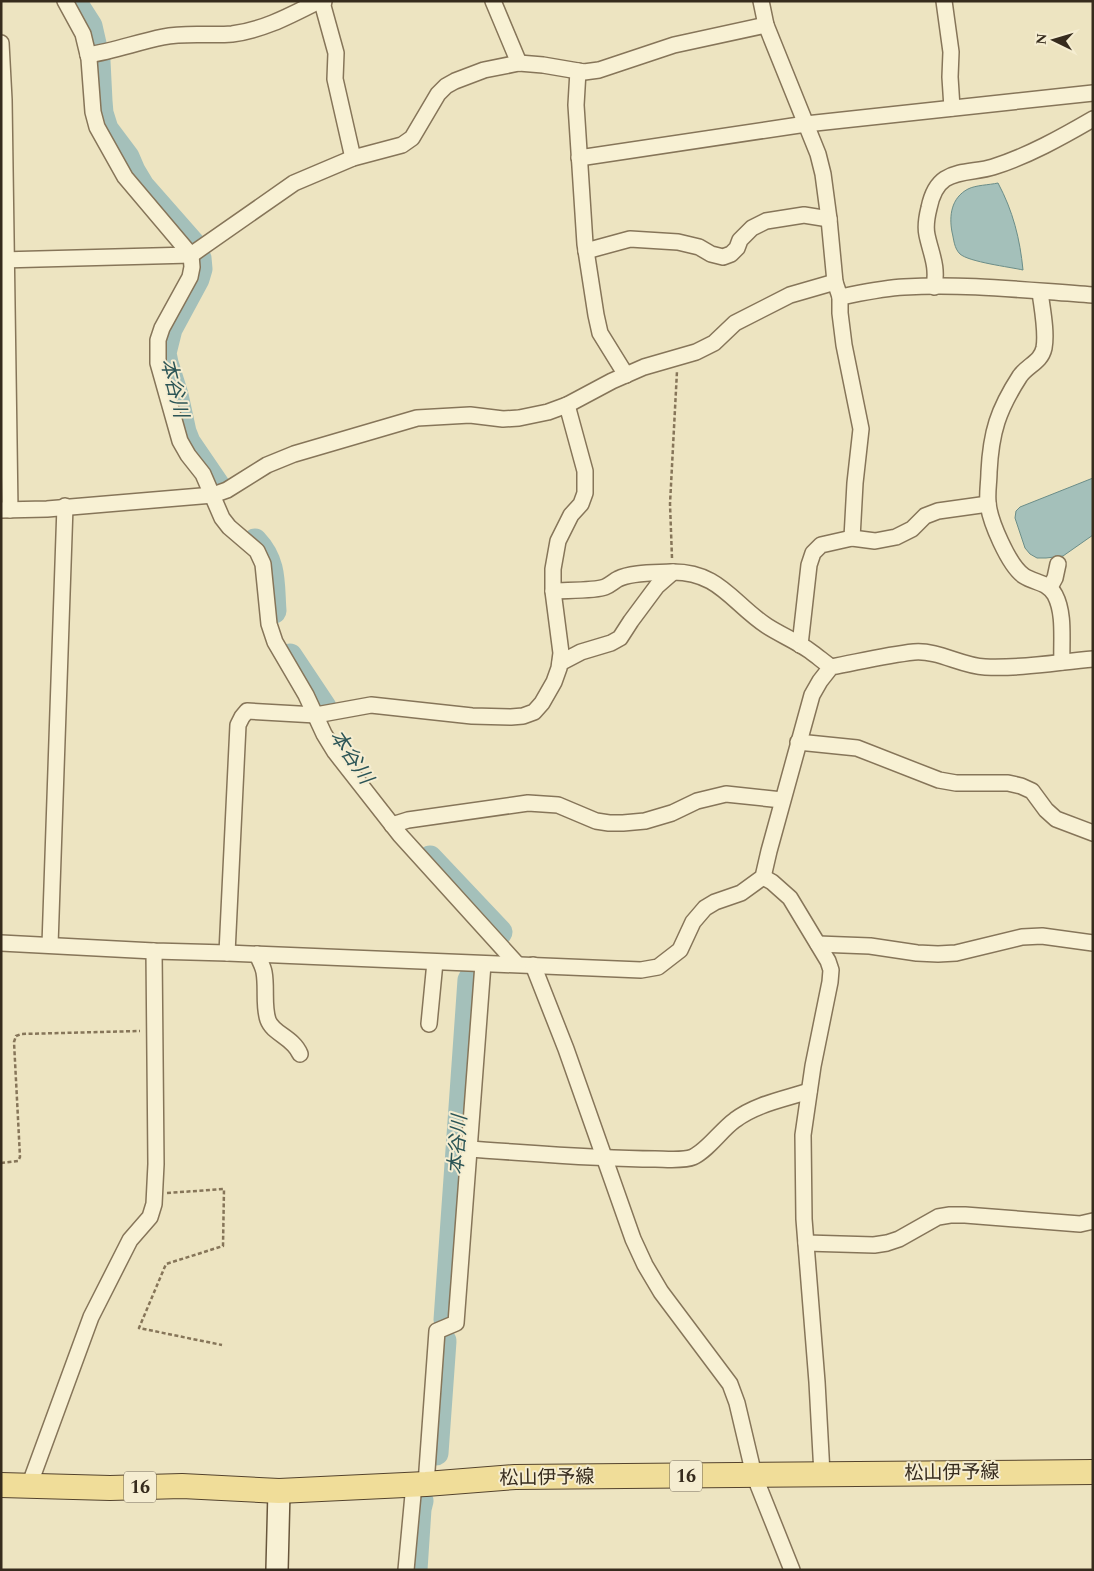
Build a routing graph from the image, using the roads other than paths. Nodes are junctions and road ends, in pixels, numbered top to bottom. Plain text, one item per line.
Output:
1 (65, 1) edge
2 (319, 1) edge
3 (324, 1) edge
4 (493, 1) edge
5 (761, 1) edge
6 (944, 1) edge
7 (766, 26) junction
8 (1, 43) edge
9 (88, 55) junction
10 (518, 63) junction
11 (578, 71) junction
12 (1093, 93) edge
13 (952, 108) junction
14 (1093, 119) edge
15 (806, 124) junction
16 (353, 158) junction
17 (579, 158) junction
18 (829, 219) junction
19 (586, 251) junction
20 (191, 255) junction
21 (4, 260) edge
22 (835, 282) junction
23 (934, 287) junction
24 (1040, 292) junction
25 (1093, 295) edge
26 (840, 297) junction
27 (626, 375) junction
28 (567, 405) junction
29 (213, 495) junction
30 (988, 504) junction
31 (65, 506) junction
32 (5, 510) edge
33 (852, 538) junction
34 (1058, 564) dead end
35 (673, 572) junction
36 (1050, 587) junction
37 (553, 591) junction
38 (800, 645) junction
39 (1093, 659) edge
40 (1062, 662) junction
41 (560, 663) junction
42 (831, 667) junction
43 (316, 715) junction
44 (798, 742) junction
45 (782, 800) junction
46 (392, 825) junction
47 (1093, 833) edge
48 (763, 877) junction
49 (1, 943) edge
50 (1093, 943) edge
51 (818, 944) junction
52 (50, 945) junction
53 (154, 951) junction
54 (227, 952) junction
55 (257, 954) junction
56 (435, 962) junction
57 (483, 964) junction
58 (517, 964) junction
59 (533, 965) junction
60 (429, 1024) dead end
61 (300, 1054) dead end
62 (809, 1091) junction
63 (469, 1149) junction
64 (604, 1158) junction
65 (1093, 1221) edge
66 (806, 1243) junction
67 (1093, 1472) edge
68 (822, 1474) junction
69 (754, 1475) junction
70 (420, 1484) junction
71 (1, 1485) edge
72 (28, 1486) junction
73 (279, 1491) junction
74 (277, 1570) edge
75 (406, 1570) edge
76 (792, 1570) edge

1 - 9 street
2 - 9 street
3 - 16 street
4 - 10 street
5 - 7 street
6 - 13 street
7 - 11 street
7 - 15 street
8 - 21 street
9 - 20 street
10 - 11 street
10 - 16 street
11 - 17 street
12 - 13 street
13 - 15 street
14 - 23 street
15 - 17 street
15 - 18 street
16 - 20 street
17 - 19 street
18 - 19 street
18 - 22 street
19 - 27 street
20 - 21 street
20 - 29 street
21 - 32 street
22 - 26 street
22 - 27 street
23 - 24 street
23 - 26 street
24 - 25 street
24 - 30 street
26 - 33 street
27 - 28 street
28 - 29 street
28 - 37 street
29 - 31 street
29 - 43 street
30 - 33 street
30 - 36 street
31 - 32 street
31 - 52 street
33 - 38 street
34 - 36 street
35 - 37 street
35 - 38 street
35 - 41 street
36 - 40 street
37 - 41 street
38 - 42 street
39 - 40 street
40 - 42 street
41 - 43 street
42 - 44 street
43 - 46 street
43 - 54 street
44 - 45 street
44 - 47 street
45 - 46 street
45 - 48 street
46 - 58 street
48 - 51 street
48 - 59 street
49 - 52 street
50 - 51 street
51 - 62 street
52 - 53 street
53 - 54 street
53 - 72 street
54 - 55 street
55 - 56 street
55 - 61 street
56 - 57 street
56 - 60 street
57 - 58 street
57 - 63 street
58 - 59 street
59 - 64 street
62 - 64 street
62 - 66 street
63 - 64 street
63 - 70 street
64 - 69 street
65 - 66 street
66 - 68 street
67 - 68 main road, 松山伊予線 / 16
68 - 69 main road, 松山伊予線 / 16
69 - 70 main road, 松山伊予線 / 16
69 - 76 street
70 - 73 main road, 松山伊予線 / 16
70 - 75 street
71 - 72 main road, 松山伊予線 / 16
72 - 73 main road, 松山伊予線 / 16
73 - 74 main road

